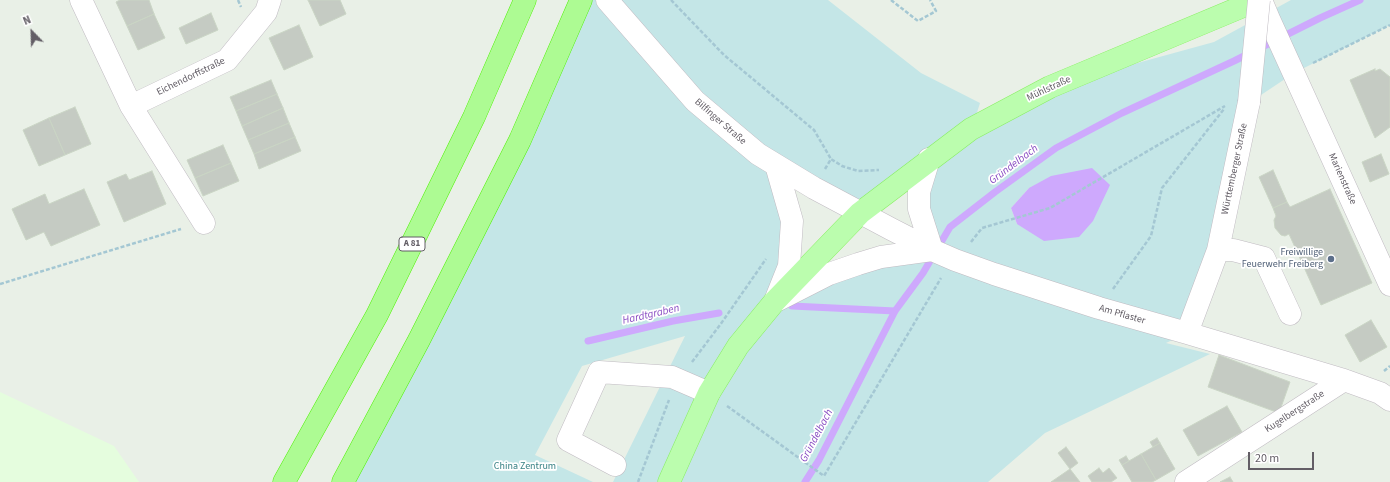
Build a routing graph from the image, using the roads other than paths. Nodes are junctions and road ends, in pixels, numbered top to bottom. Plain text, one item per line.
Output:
1 (81, 0) edge
2 (270, 0) edge
3 (525, 0) edge
4 (581, 0) edge
5 (607, 0) edge
6 (1262, 5) edge
7 (131, 106) junction
8 (929, 160) junction
9 (776, 166) junction
10 (860, 213) junction
11 (204, 222) road end
12 (932, 250) junction
13 (1218, 250) junction
14 (1390, 285) edge
15 (775, 301) junction
16 (1290, 314) dead end
17 (1187, 333) junction
18 (1344, 380) junction
19 (709, 393) junction
20 (1390, 400) edge
21 (615, 465) dead end
22 (284, 482) edge
23 (343, 482) edge
24 (669, 482) edge
25 (1186, 482) edge

1 - 7 street
2 - 7 street, Eichendorffstraße
3 - 22 highway, A 81
4 - 23 highway
5 - 9 street, Bilfinger Straße
6 - 8 main road, Mühlstraße
6 - 13 street, Württemberger Straße, bridge
6 - 14 street, Marienstraße
7 - 11 street
8 - 10 main road, Mühlstraße
8 - 12 street
9 - 10 street, Bilfinger Straße
9 - 15 street
10 - 12 street, Am Pflaster
10 - 15 main road, Mühlstraße
12 - 15 street
12 - 17 street, Am Pflaster
13 - 16 street
13 - 17 street, Württemberger Straße
15 - 19 main road, Mühlstraße
17 - 18 street, Am Pflaster
18 - 20 street, Am Pflaster
18 - 25 street, Kugelbergstraße
19 - 21 street
19 - 24 main road, Mühlstraße

